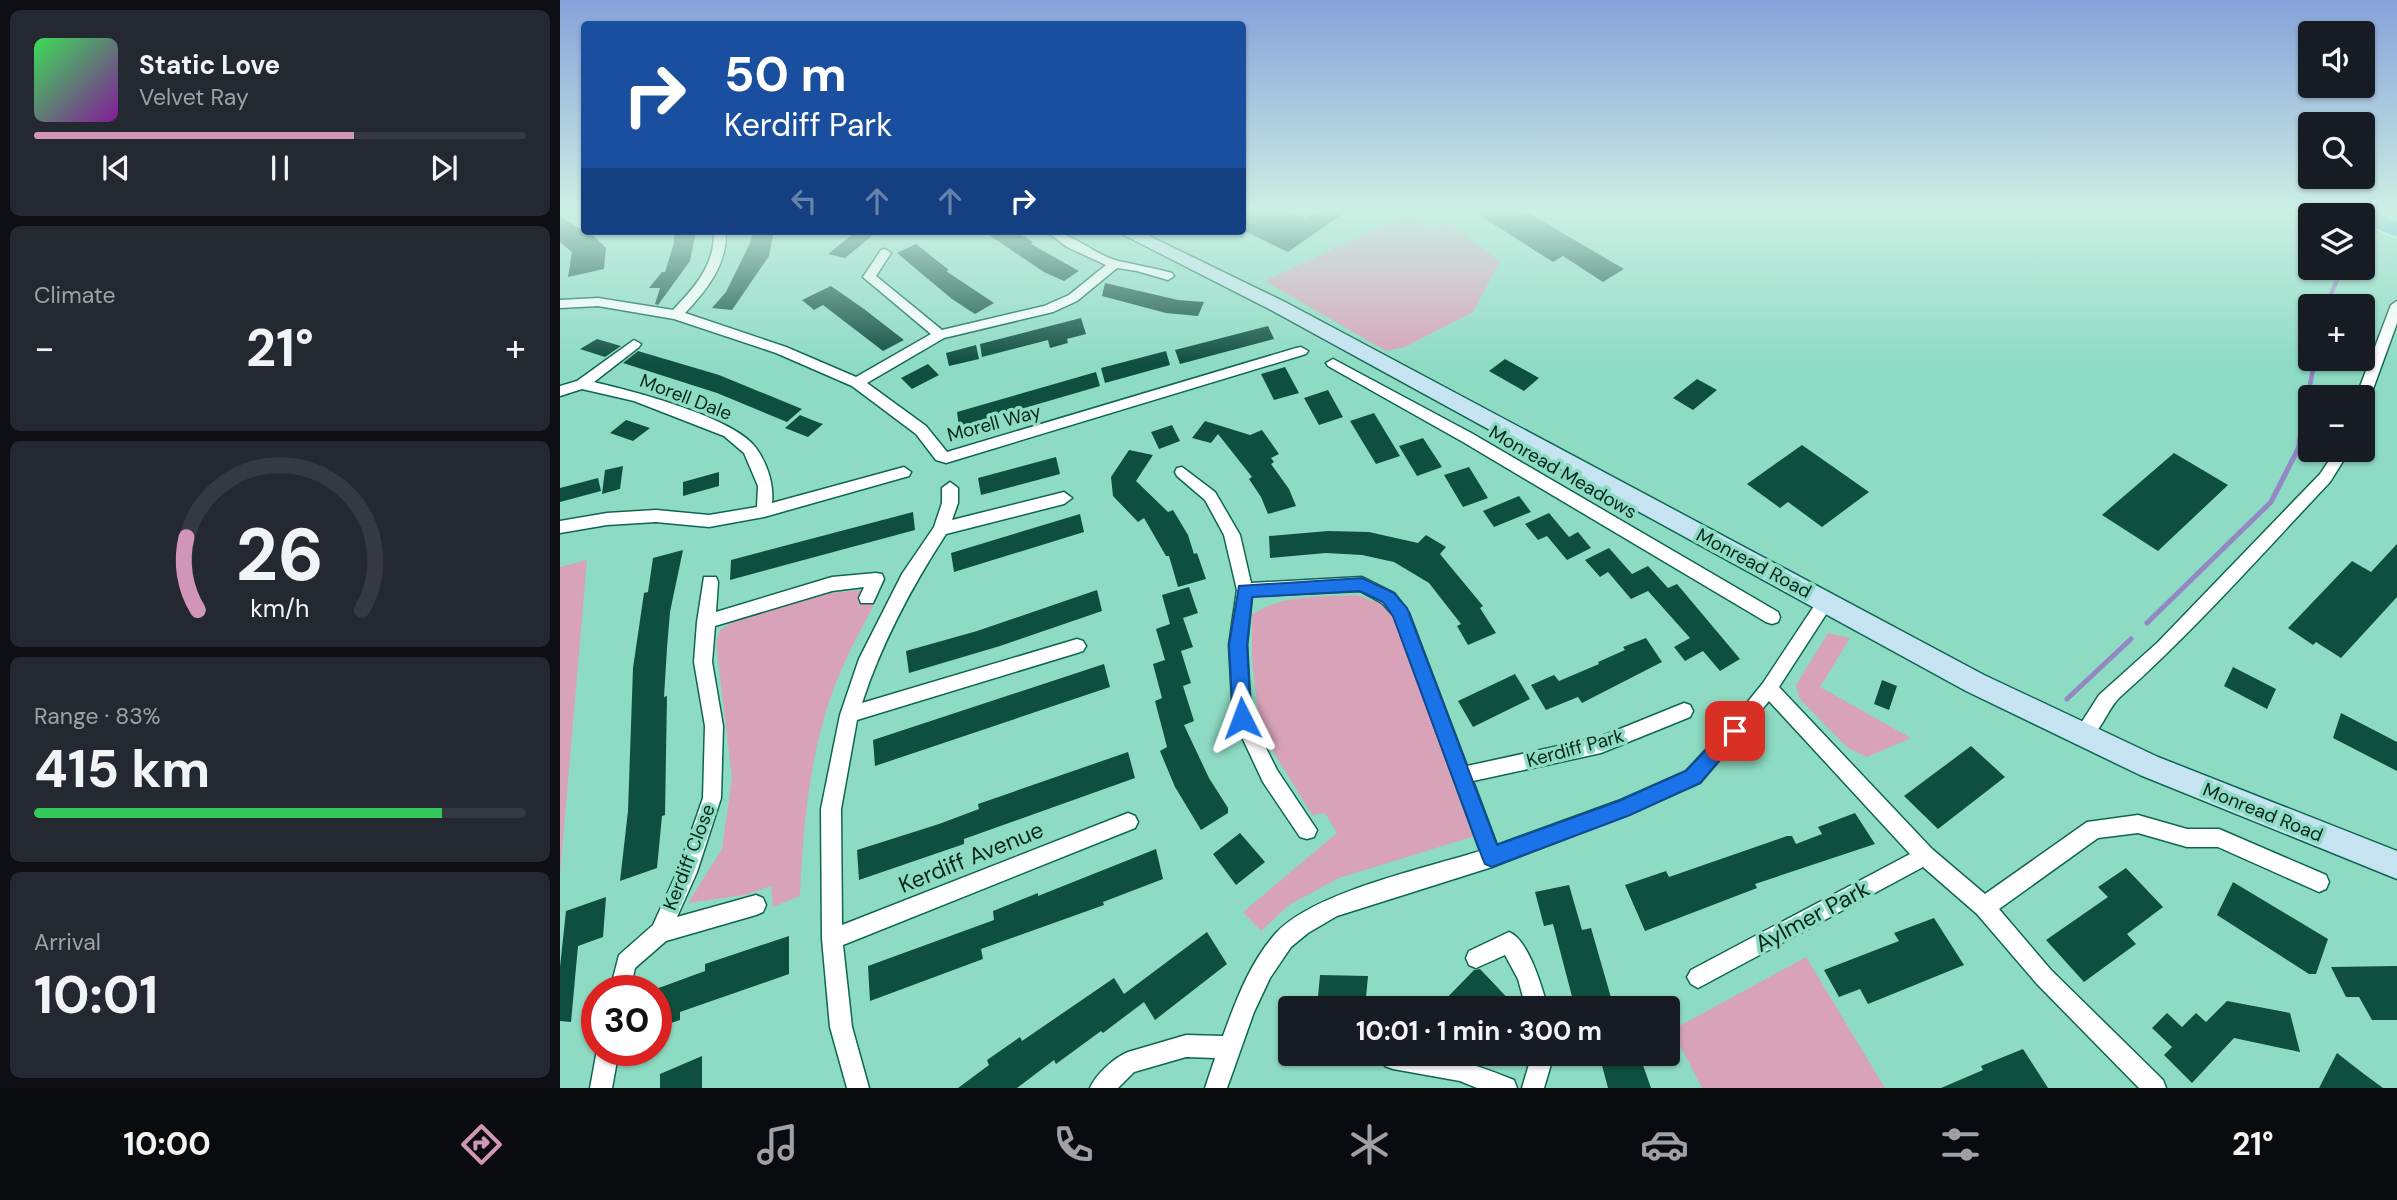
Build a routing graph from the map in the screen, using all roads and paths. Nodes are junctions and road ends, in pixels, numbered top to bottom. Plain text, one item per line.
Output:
1 (714, 262) edge
2 (880, 262) edge
3 (1109, 262) edge
4 (1188, 262) edge
5 (1114, 264) junction
6 (1168, 276) dead end
7 (560, 304) edge
8 (2397, 305) edge
9 (676, 315) junction
10 (940, 335) junction
11 (634, 344) dead end
12 (1301, 351) dead end
13 (1333, 363) dead end
14 (857, 383) junction
15 (582, 384) junction
16 (2368, 385) edge
17 (560, 391) edge
18 (1488, 420) junction
19 (1468, 438) junction
20 (2335, 462) edge
21 (904, 472) dead end
22 (1182, 472) dead end
23 (950, 488) dead end
24 (1064, 498) dead end
25 (764, 511) junction
26 (560, 527) edge
27 (941, 529) junction
28 (710, 582) dead end
29 (1245, 590) junction
30 (867, 598) dead end
31 (1826, 602) junction
32 (1772, 617) dead end
33 (705, 622) junction
34 (1077, 646) dead end
35 (1769, 688) junction
36 (1684, 711) dead end
37 (849, 715) junction
38 (2084, 734) junction
39 (1463, 775) junction
40 (1128, 821) dead end
41 (1307, 830) dead end
42 (1925, 856) junction
43 (1492, 857) junction
44 (2397, 865) edge
45 (2319, 882) dead end
46 (757, 905) dead end
47 (1984, 907) junction
48 (660, 932) junction
49 (832, 939) junction
50 (1476, 958) dead end
51 (623, 975) edge
52 (1698, 976) dead end
53 (1533, 996) edge
54 (1230, 1047) junction
55 (605, 1066) edge
56 (1438, 1066) edge
57 (1539, 1066) edge
58 (2148, 1086) edge
59 (601, 1088) edge
60 (858, 1088) edge
61 (1101, 1088) edge
62 (1216, 1088) edge
63 (1506, 1088) edge
64 (1533, 1088) edge

1 - 9 street
2 - 10 street
3 - 5 street
4 - 18 street, Monread Road
5 - 6 street
5 - 10 street
7 - 9 street, Morell Way
8 - 16 street
9 - 14 street, Morell Way
10 - 14 street
11 - 15 street, Morell Dale
12 - 14 street, Morell Way
13 - 19 street, Monread Meadows
15 - 17 street, Morell Dale
15 - 25 street, Morell Dale
18 - 19 street
18 - 31 street, Monread Road
19 - 32 street, Monread Meadows
20 - 38 street
21 - 25 street
22 - 29 street
23 - 27 street
24 - 27 street
25 - 26 street
27 - 37 street
28 - 33 street, Kerdiff Close
29 - 39 street
29 - 41 street
30 - 33 street
31 - 35 street
31 - 38 street, Monread Road
33 - 48 street, Kerdiff Close
34 - 37 street
35 - 42 street
35 - 43 street
36 - 39 street, Kerdiff Park
37 - 49 street
38 - 44 street, Monread Road
39 - 43 street
40 - 49 street, Kerdiff Avenue
42 - 47 street
42 - 52 street, Aylmer Park
43 - 54 street
45 - 47 street
46 - 48 street
47 - 58 street
48 - 51 street, Kerdiff Close
49 - 60 street
50 - 53 street
54 - 61 street
54 - 62 street
55 - 59 street
56 - 63 street
57 - 64 street

